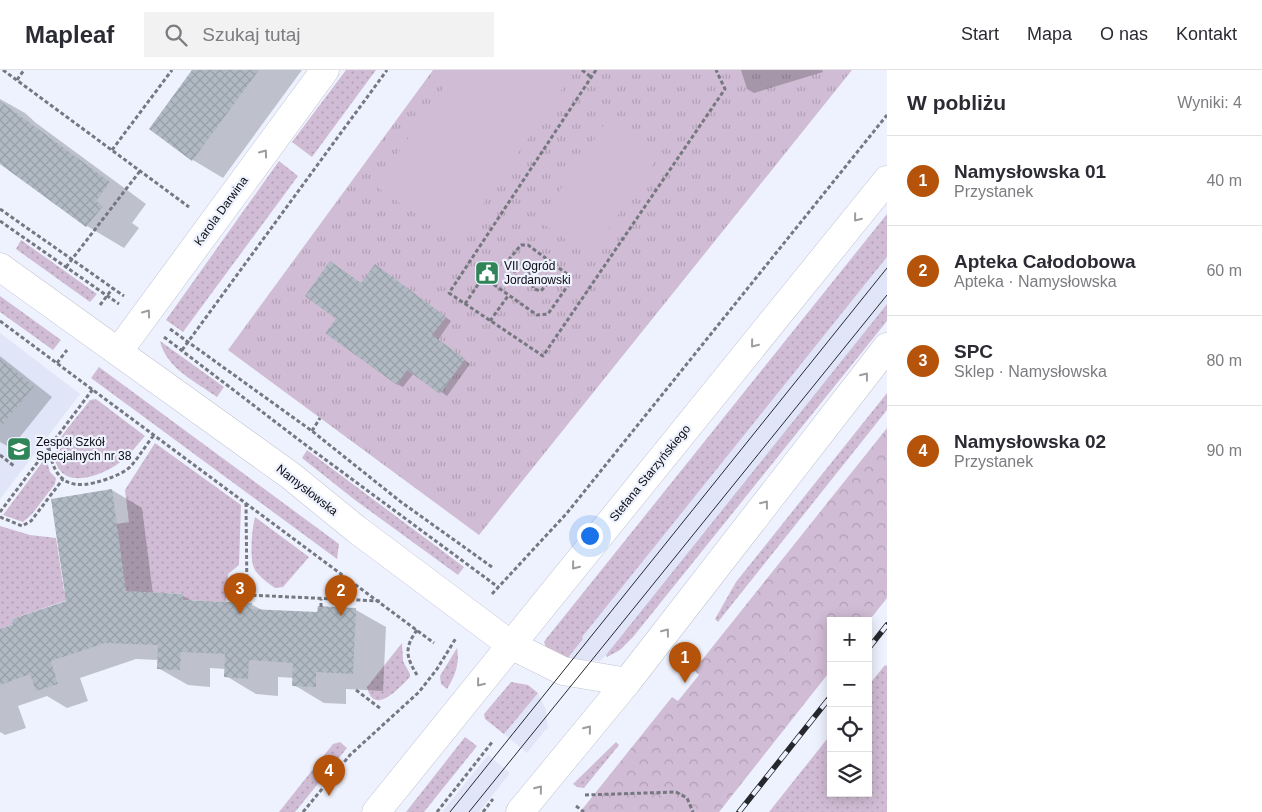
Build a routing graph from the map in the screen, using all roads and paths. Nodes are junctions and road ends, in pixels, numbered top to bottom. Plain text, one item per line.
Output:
1 (3, 70) edge
2 (24, 70) edge
3 (172, 70) edge
4 (325, 70) edge
5 (387, 70) edge
6 (582, 70) edge
7 (596, 70) edge
8 (716, 70) edge
9 (591, 77) junction
10 (17, 80) junction
11 (887, 115) edge
12 (112, 150) junction
13 (140, 171) junction
14 (887, 180) edge
15 (0, 209) edge
16 (194, 210) dead end
17 (0, 221) edge
18 (72, 259) junction
19 (512, 264) junction
20 (66, 267) junction
21 (0, 268) edge
22 (530, 277) junction
23 (113, 288) junction
24 (107, 296) junction
25 (508, 296) junction
26 (465, 304) junction
27 (96, 311) dead end
28 (144, 316) junction
29 (0, 321) edge
30 (490, 321) junction
31 (188, 342) junction
32 (70, 345) dead end
33 (887, 347) edge
34 (182, 350) junction
35 (118, 352) junction
36 (57, 363) junction
37 (93, 389) junction
38 (320, 418) dead end
39 (312, 431) junction
40 (154, 434) junction
41 (49, 448) junction
42 (0, 455) edge
43 (14, 466) dead end
44 (62, 479) junction
45 (246, 502) junction
46 (0, 512) edge
47 (0, 517) edge
48 (492, 567) dead end
49 (498, 587) junction
50 (488, 598) dead end
51 (321, 599) junction
52 (380, 602) junction
53 (321, 607) dead end
54 (417, 630) junction
55 (459, 636) dead end
56 (434, 643) dead end
57 (511, 645) junction
58 (417, 676) dead end
59 (627, 682) junction
60 (356, 690) dead end
61 (380, 709) dead end
62 (493, 741) dead end
63 (585, 795) dead end
64 (576, 806) dead end
65 (303, 812) edge
66 (376, 812) edge
67 (437, 812) edge
68 (520, 812) edge
69 (584, 812) edge
70 (693, 812) edge

1 - 10 path
2 - 10 path
3 - 12 path
28 -> 4 main road, Karola Darwina
5 - 31 path
6 - 9 path
7 - 9 path
8 - 30 path
9 - 26 path
10 - 12 path
11 - 49 path
12 - 13 path
13 - 16 path
13 - 18 path
14 -> 57 main road, Stefana Starzyńskiego
15 - 18 path
17 - 20 path
18 - 20 path
18 - 23 path
19 - 22 path
19 - 22 path
19 - 25 path
20 - 24 path
21 - 35 main road, Namysłowska
22 - 22 path
23 - 24 path
23 - 28 path
24 - 27 path
24 - 28 path
25 - 26 path
25 - 30 path
26 - 30 path
28 - 31 path
28 - 34 path
28 - 35 main road, Karola Darwina
29 - 36 path
31 - 34 path
31 - 39 path
32 - 36 path
59 -> 33 main road
34 - 49 path
35 - 57 main road, Namysłowska
36 - 37 path
37 - 40 path
37 - 41 path
38 - 39 path
39 - 48 path
40 - 44 path
40 - 45 path
41 - 44 path
41 - 46 path
42 - 43 path
44 - 47 path
45 - 51 path
45 - 52 path
49 - 50 path
51 - 52 path
51 - 53 path
52 - 54 path
54 - 56 path
54 - 58 path
55 - 65 path
57 - 59 main road, Namysłowska
57 -> 66 main road, Stefana Starzyńskiego
68 -> 59 main road
60 - 61 path
62 - 67 path
63 - 70 path
64 - 69 path

